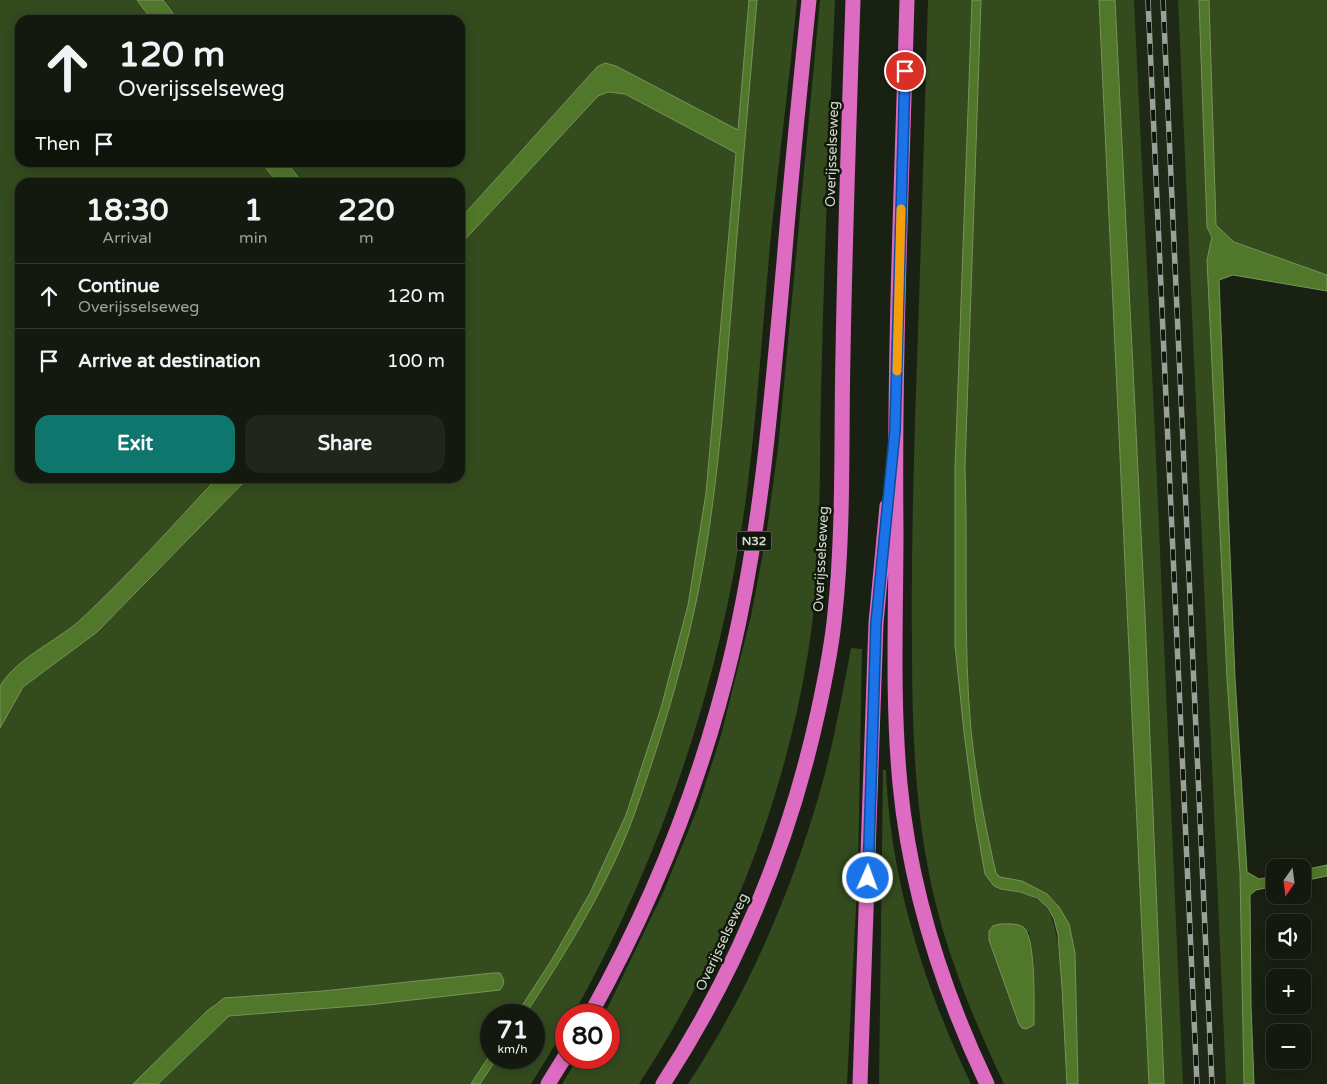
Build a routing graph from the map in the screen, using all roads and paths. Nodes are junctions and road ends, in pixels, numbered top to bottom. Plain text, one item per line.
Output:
1 (808, 0) edge
2 (853, 0) edge
3 (907, 0) edge
4 (895, 430) junction
5 (596, 1004) edge
6 (557, 1069) edge
7 (548, 1084) edge
8 (663, 1084) edge
9 (860, 1084) edge
10 (987, 1084) edge

1 - 5 highway, N32
2 - 8 highway, Overijsselseweg
3 - 4 highway
4 - 9 highway
4 - 10 highway
6 - 7 highway

